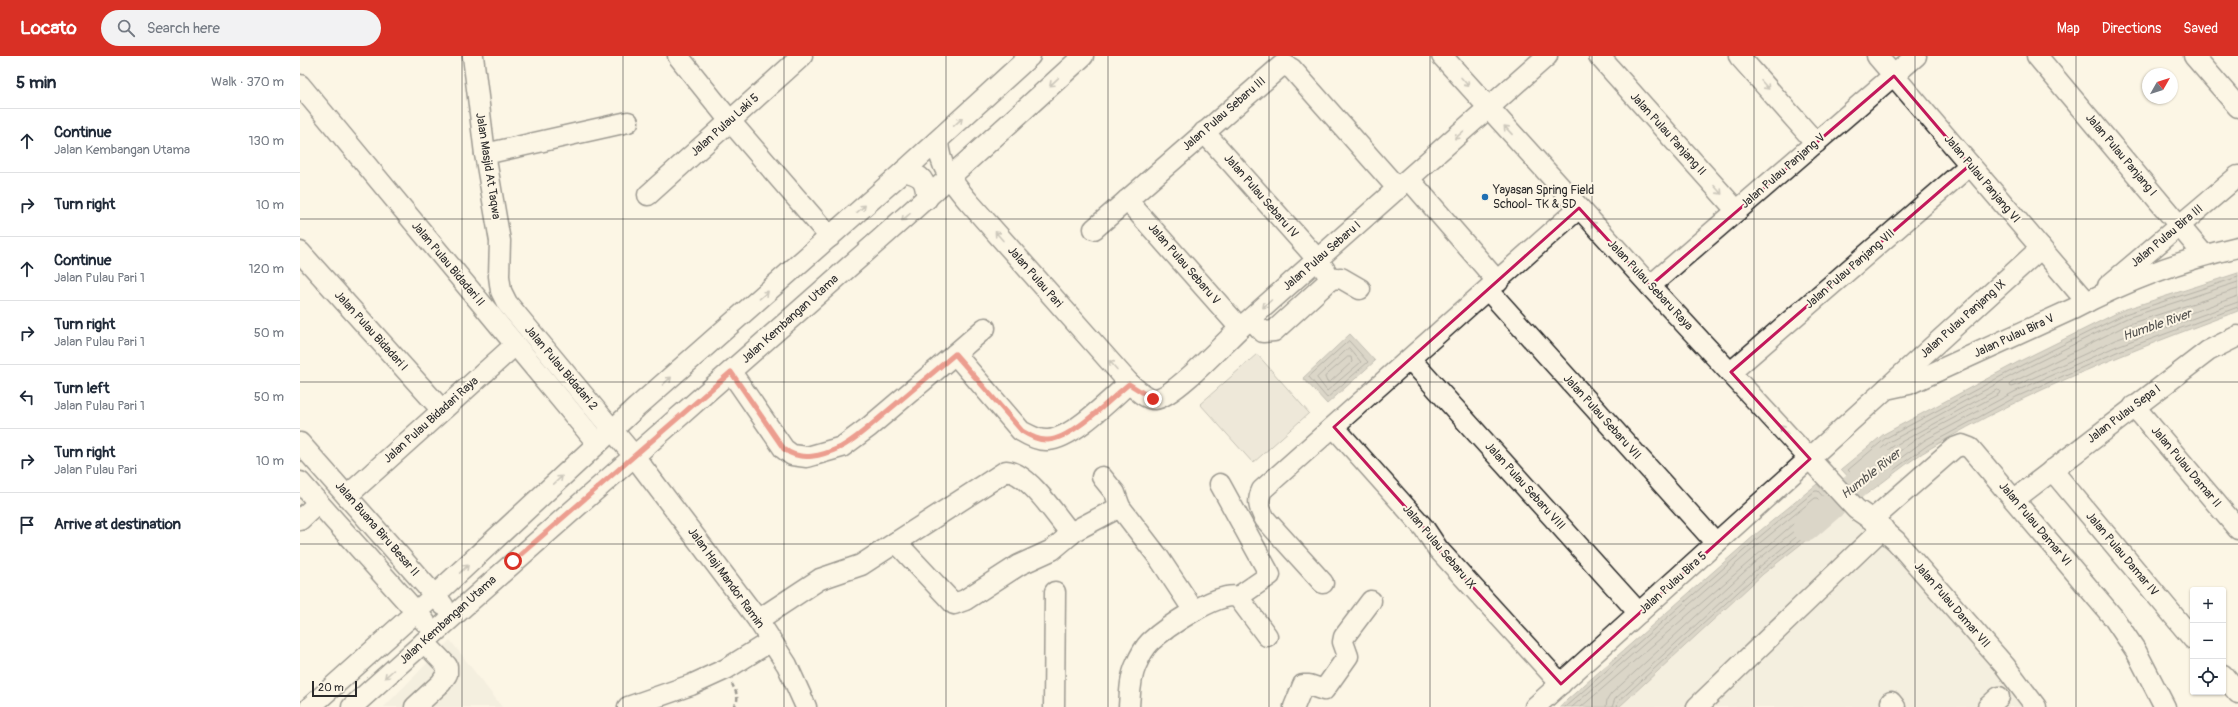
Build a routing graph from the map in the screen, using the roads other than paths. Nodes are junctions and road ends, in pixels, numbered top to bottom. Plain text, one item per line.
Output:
1 (473, 56) edge
2 (678, 56) edge
3 (802, 56) edge
4 (1030, 56) edge
5 (1082, 56) edge
6 (1442, 56) edge
7 (1547, 56) edge
8 (1599, 56) edge
9 (1739, 56) edge
10 (1877, 56) edge
11 (1916, 56) edge
12 (2037, 56) edge
13 (2194, 56) edge
14 (1894, 76) junction
15 (300, 85) edge
16 (2238, 107) edge
17 (1488, 109) junction
18 (730, 121) junction
19 (628, 122) dead end
20 (1204, 132) junction
21 (938, 141) junction
22 (1816, 143) junction
23 (485, 154) junction
24 (1970, 166) junction
25 (904, 171) junction
26 (2238, 176) edge
27 (950, 179) junction
28 (1403, 184) junction
29 (648, 195) dead end
30 (927, 199) junction
31 (1127, 200) junction
32 (1579, 208) junction
33 (1737, 211) junction
34 (2180, 226) junction
35 (1094, 229) dead end
36 (830, 237) junction
37 (2238, 247) edge
38 (2041, 248) junction
39 (300, 252) edge
40 (2204, 254) junction
41 (1318, 260) junction
42 (499, 276) joint
43 (1331, 279) junction
44 (1493, 286) junction
45 (1650, 286) junction
46 (1360, 289) dead end
47 (2091, 299) junction
48 (1246, 323) junction
49 (985, 328) dead end
50 (2238, 336) edge
51 (515, 345) junction
52 (955, 354) junction
53 (1410, 359) junction
54 (731, 372) junction
55 (1730, 372) junction
56 (1126, 386) junction
57 (1886, 389) junction
58 (1153, 399) joint
59 (2134, 406) junction
60 (441, 409) junction
61 (1334, 427) junction
62 (613, 430) junction
63 (300, 443) edge
64 (597, 444) junction
65 (634, 456) junction
66 (1814, 463) junction
67 (2052, 470) junction
68 (1102, 477) dead end
69 (300, 482) edge
70 (1220, 484) dead end
71 (347, 496) junction
72 (2015, 499) junction
73 (318, 503) junction
74 (1120, 507) junction
75 (1867, 518) junction
76 (300, 520) edge
77 (2238, 529) edge
78 (1071, 534) junction
79 (896, 542) junction
80 (1716, 543) junction
81 (1323, 583) dead end
82 (1055, 592) dead end
83 (435, 596) junction
84 (1238, 597) junction
85 (1371, 601) dead end
86 (1194, 611) junction
87 (416, 612) junction
88 (1640, 613) junction
89 (453, 616) junction
90 (758, 620) junction
91 (2190, 635) edge
92 (1267, 636) dead end
93 (429, 637) junction
94 (771, 641) junction
95 (2226, 678) edge
96 (1561, 684) junction
97 (2238, 692) edge
98 (310, 707) edge
99 (352, 707) edge
100 (415, 707) edge
101 (628, 707) edge
102 (806, 707) edge
103 (1054, 707) edge
104 (1129, 707) edge
105 (1294, 707) edge
106 (1535, 707) edge
107 (1697, 707) edge
108 (2036, 707) edge
109 (2165, 707) edge

1 - 23 street, Jalan Masjid At Taqwa
2 - 18 street
3 - 18 street, Jalan Pulau Laki 5
21 -> 4 street
5 -> 27 street, Jalan Kembangan Utama
6 -> 17 street, Jalan Pulau Sebaru Raya
7 - 17 street, Jalan Pulau Sebaru I
8 -> 33 street, Jalan Pulau Panjang II
9 -> 22 street
10 - 14 street, Jalan Pulau Panjang VI
11 - 14 street, Jalan Pulau Panjang V
12 - 34 street, Jalan Pulau Panjang I
13 - 16 street
14 - 22 street, Jalan Pulau Panjang V
14 - 24 street, Jalan Pulau Panjang VI
15 - 51 street, Jalan Pulau Bidadari II
17 -> 28 street, Jalan Pulau Sebaru I
32 -> 17 street, Jalan Pulau Sebaru Raya
18 - 29 street, Jalan Pulau Laki 5
18 - 36 street
19 - 23 street
20 - 28 street, Jalan Pulau Sebaru III
20 - 31 street, Jalan Pulau Sebaru III
20 - 41 street, Jalan Pulau Sebaru IV
21 - 25 street
21 - 27 street, Jalan Pulau Pari
22 - 33 street, Jalan Pulau Panjang V
23 - 42 street, Jalan Masjid At Taqwa
24 - 38 street, Jalan Pulau Panjang VI
24 - 55 street, Jalan Pulau Panjang VII
25 - 30 street
36 -> 25 street
26 - 34 street, Jalan Pulau Bira III
27 - 30 street, Jalan Kembangan Utama
56 -> 27 street, Jalan Pulau Pari
28 - 41 street, Jalan Pulau Sebaru I
28 - 44 street, Jalan Pulau Sebaru VII
30 -> 54 street, Jalan Kembangan Utama
31 - 35 street, Jalan Pulau Sebaru III
31 - 48 street, Jalan Pulau Sebaru V
32 - 44 street
45 -> 32 street, Jalan Pulau Sebaru Raya
33 - 45 street, Jalan Pulau Panjang V
34 - 40 street, Jalan Pulau Panjang I
34 - 47 street, Jalan Pulau Bira III
62 -> 36 street
37 - 40 street, Jalan Pulau Bira V
38 - 47 street, Jalan Pulau Panjang VI
38 - 57 street, Jalan Pulau Panjang IX
39 - 60 street, Jalan Pulau Bidadari I
40 - 47 street, Jalan Pulau Bira V
41 - 43 street, Jalan Pulau Sebaru IV
41 -> 48 street, Jalan Pulau Sebaru I
42 - 62 street, Jalan Pulau Bidadari 2
43 - 46 street
43 - 48 street, Jalan Pulau Sebaru V
44 - 53 street
44 - 80 street, Jalan Pulau Sebaru VII
45 - 55 street, Jalan Pulau Sebaru Raya
47 - 57 street, Jalan Pulau Bira V
48 - 58 street, Jalan Pulau Sebaru I
49 - 52 street
50 - 59 street, Jalan Pulau Sepa I
51 - 60 street, Jalan Pulau Bidadari Raya
51 - 64 street, Jalan Pulau Bidadari II
52 - 54 street
52 - 56 street
53 - 61 street
53 - 88 street, Jalan Pulau Sebaru VIII
54 - 65 street, Jalan Kembangan Utama
66 -> 55 street, Jalan Pulau Sebaru Raya
56 - 58 street, Jalan Pulau Pari
57 - 66 street
59 - 67 street, Jalan Pulau Sepa I
59 - 77 street, Jalan Pulau Damar II
60 - 71 street, Jalan Pulau Bidadari Raya
61 - 81 street
61 - 96 street, Jalan Pulau Sebaru IX
62 - 64 street
62 - 65 street, Jalan Pulau Bidadari 2
63 - 71 street, Jalan Buana Biru Besar II
83 -> 64 street
65 - 89 street, Jalan Kembangan Utama
65 - 90 street, Jalan Haji Mandor Ramin
66 - 75 street, Jalan Pulau Sebaru Raya
66 - 80 street, Jalan Pulau Bira 5
67 - 72 street, Jalan Pulau Sepa I
67 - 91 street, Jalan Pulau Damar IV
68 - 74 street
69 - 73 street
70 - 84 street
71 - 83 street, Jalan Buana Biru Besar II
72 - 75 street, Jalan Pulau Damar VI
72 - 109 street, Jalan Pulau Damar VI
73 - 76 street
73 - 87 street
74 - 78 street
74 - 86 street
75 - 107 street
75 - 108 street, Jalan Pulau Damar VII
78 - 79 street
78 - 79 street
79 - 90 street
80 - 88 street, Jalan Pulau Bira 5
82 - 103 street
83 - 87 street
83 - 89 street, Jalan Buana Biru Besar II
84 - 86 street
84 - 92 street
85 - 105 street
86 - 104 street
87 - 93 street
87 - 98 street
88 - 96 street, Jalan Pulau Bira 5
89 - 93 street, Jalan Kembangan Utama
90 - 94 street, Jalan Haji Mandor Ramin
93 -> 99 street, Jalan Kembangan Utama
93 - 100 street
94 - 101 street
94 - 102 street, Jalan Haji Mandor Ramin
95 - 97 street
96 - 106 street, Jalan Pulau Bira 5

